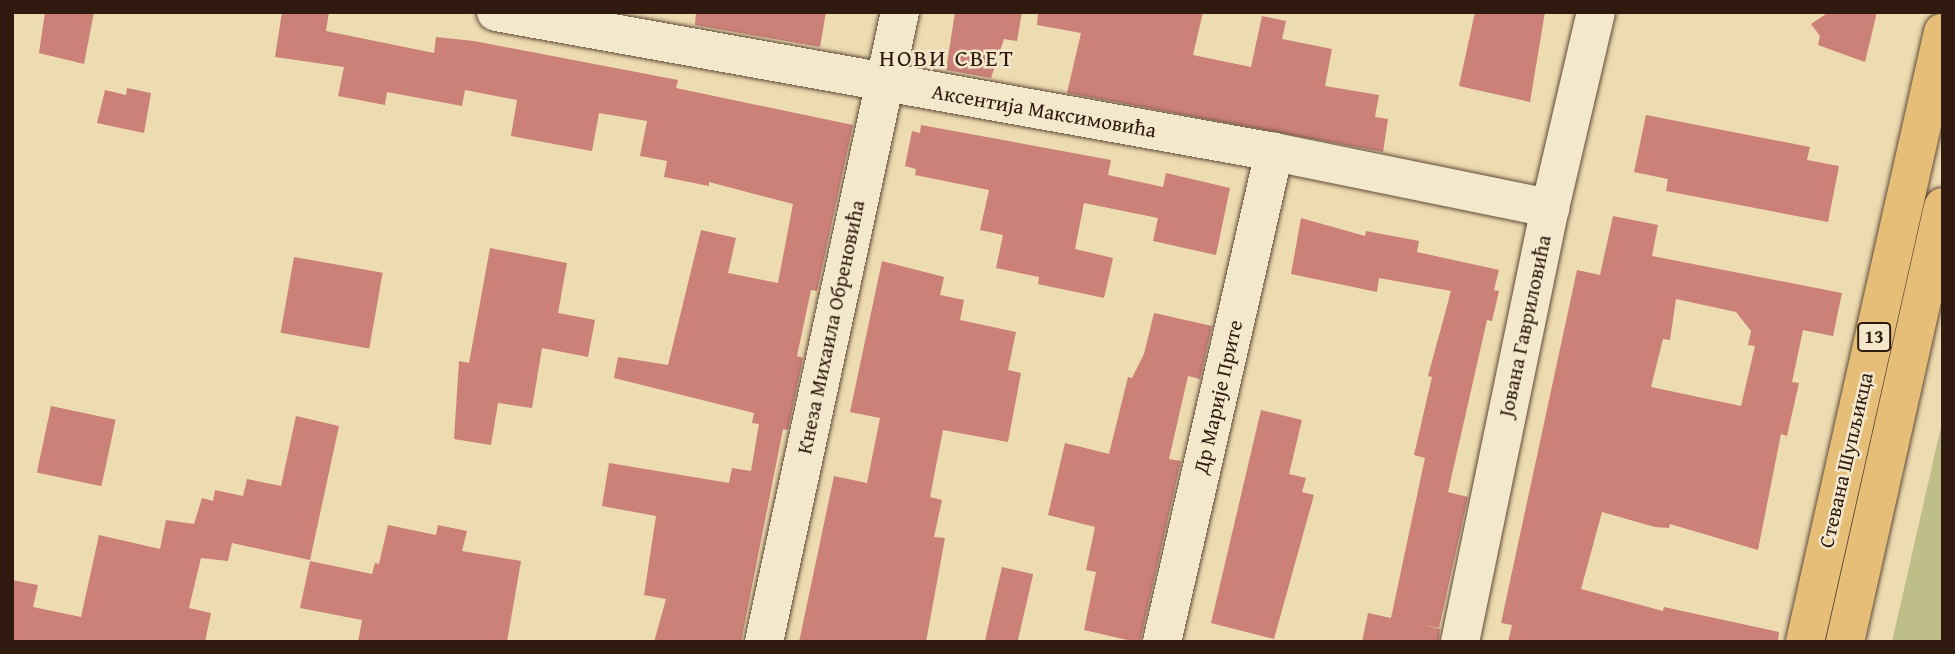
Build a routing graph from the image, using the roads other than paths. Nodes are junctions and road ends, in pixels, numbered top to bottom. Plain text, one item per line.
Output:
1 (496, 12) edge
2 (900, 12) edge
3 (1596, 12) edge
4 (1943, 32) edge
5 (884, 82) junction
6 (1274, 152) junction
7 (1943, 207) edge
8 (1550, 208) junction
9 (764, 642) edge
10 (1163, 642) edge
11 (1460, 642) edge
12 (1805, 642) edge
13 (1845, 642) edge

1 - 5 street, Аксентија Максимовића
2 - 5 street, Кнеза Михаила Обреновића
3 - 8 street, Јована Гавриловића
4 - 12 main road, Стевана Шупљикца / 13
5 - 6 street, Аксентија Максимовића
5 - 9 street, Кнеза Михаила Обреновића
6 - 8 street, Аксентија Максимовића
6 - 10 street, Др Марије Прите
7 - 13 main road, Стевана Шупљикца / 13
8 - 11 street, Јована Гавриловића

